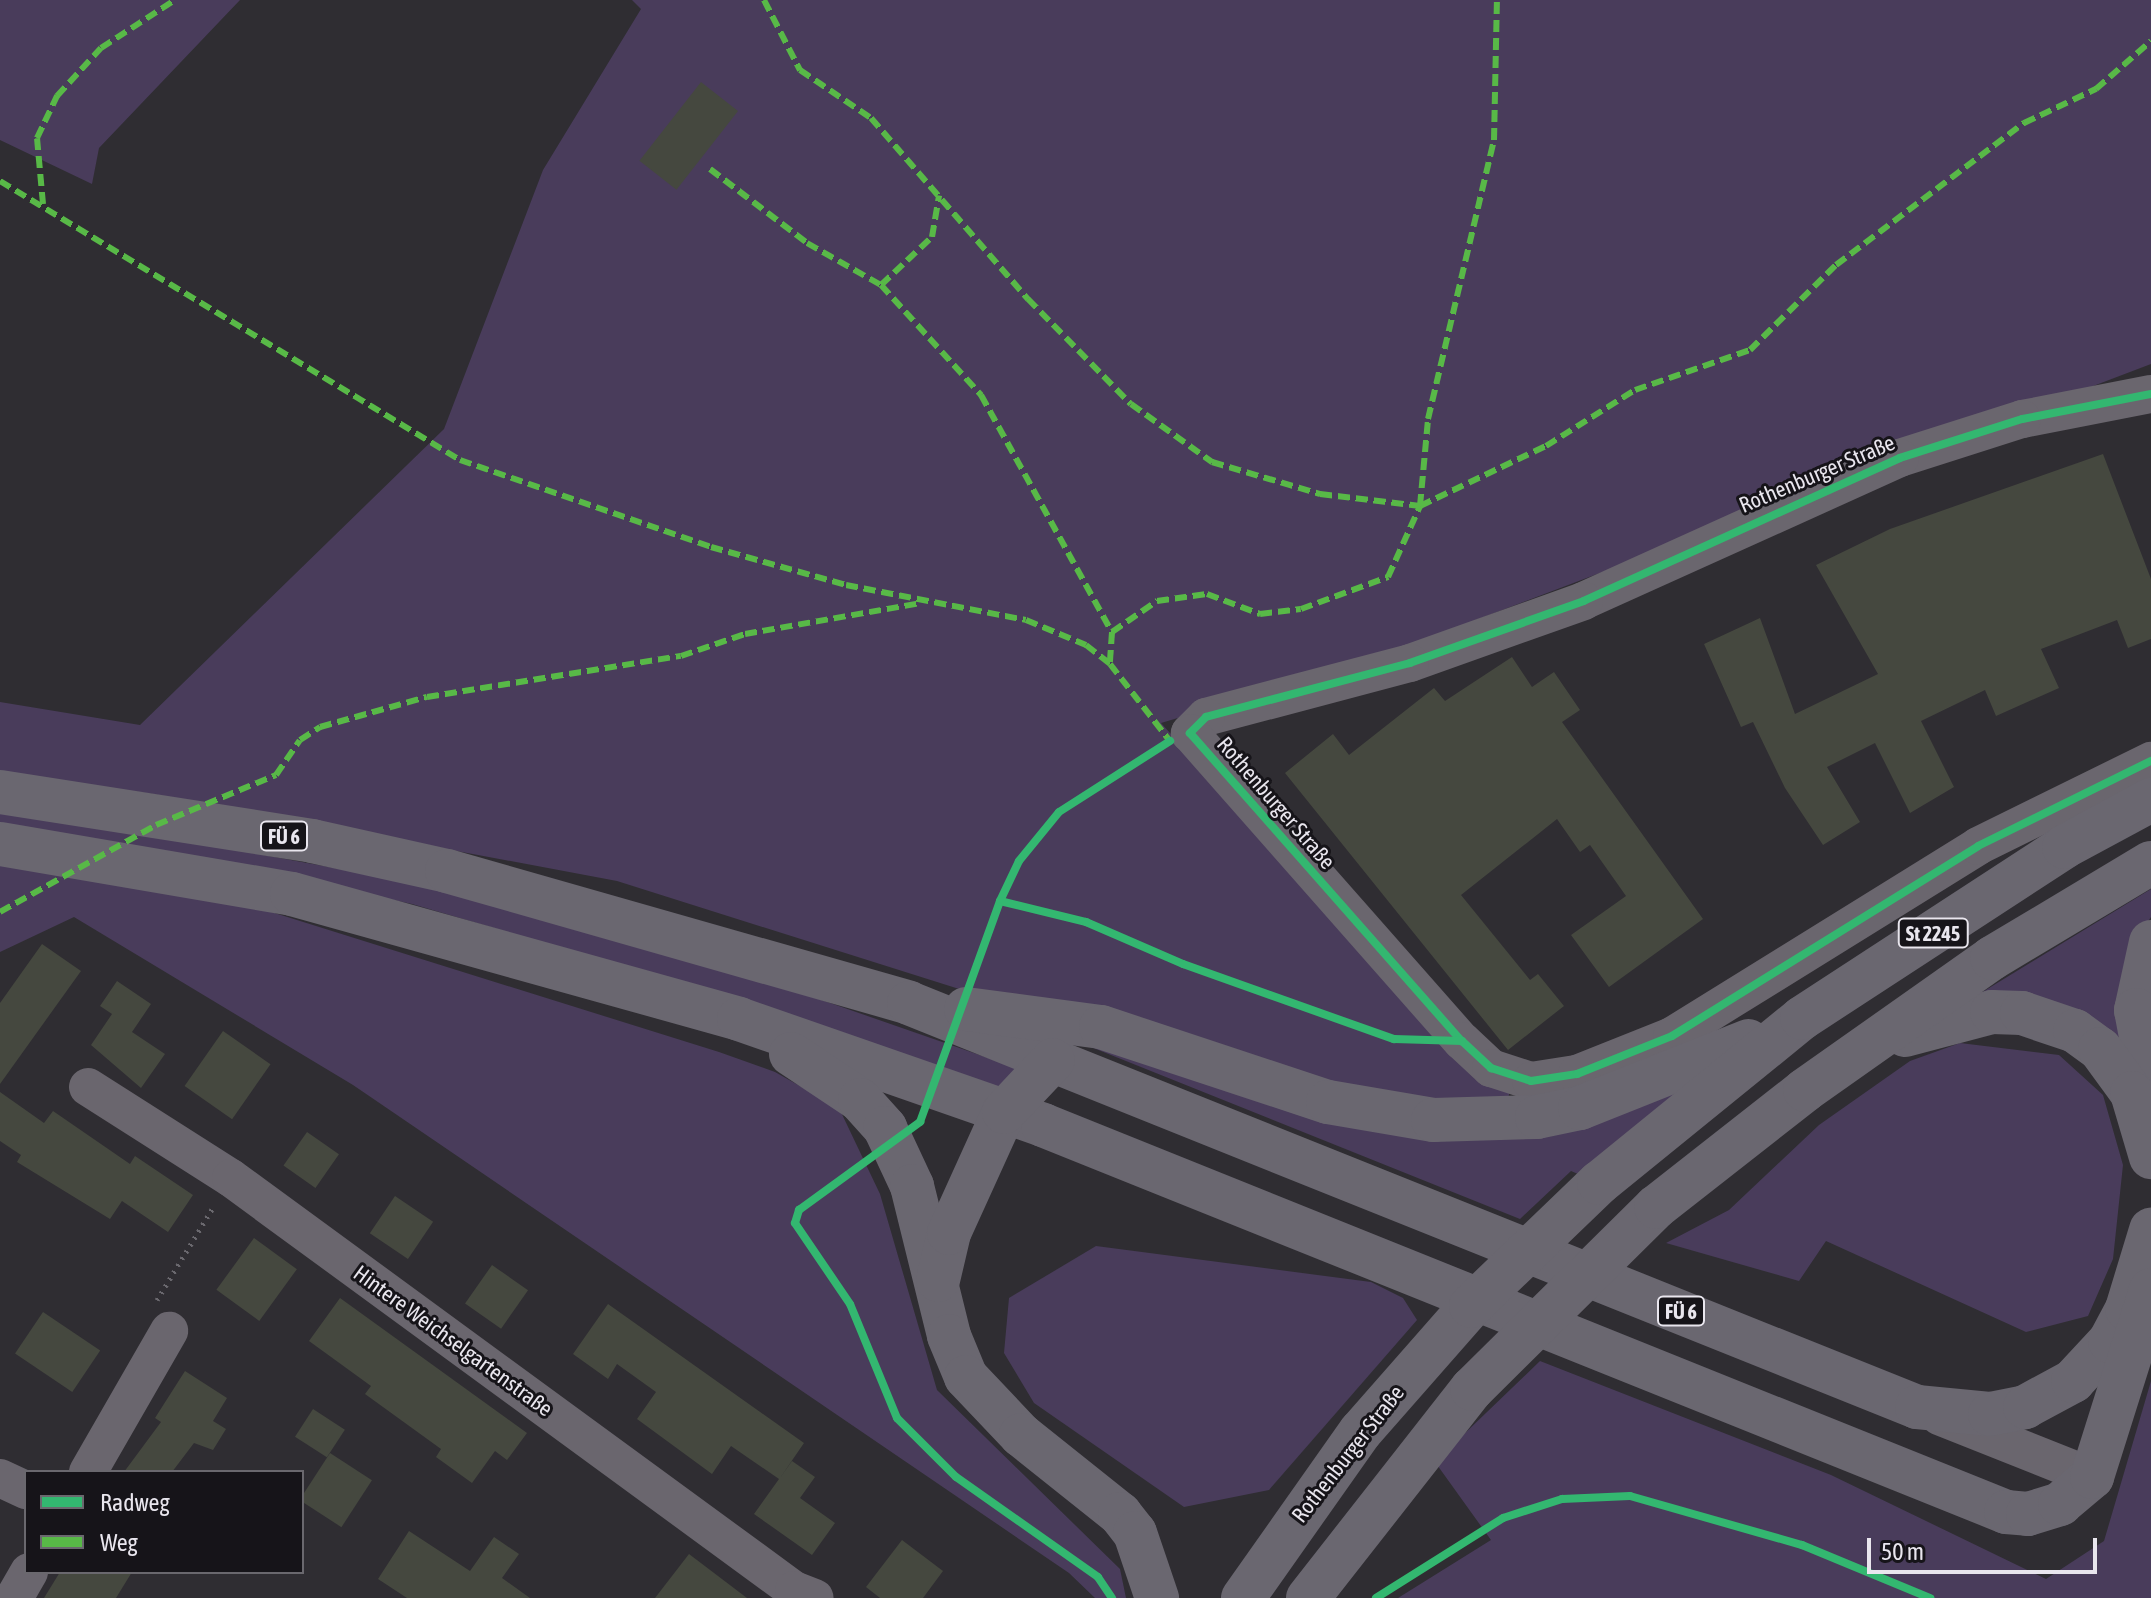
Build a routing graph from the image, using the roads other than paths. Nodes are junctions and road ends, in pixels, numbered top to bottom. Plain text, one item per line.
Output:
1 (2151, 394) edge
2 (2151, 761) edge
3 (0, 792) edge
4 (2151, 800) edge
5 (0, 844) edge
6 (2151, 863) edge
7 (2151, 942) edge
8 (909, 1003) junction
9 (1802, 1018) junction
10 (739, 1019) junction
11 (1865, 1047) junction
12 (1053, 1060) junction
13 (88, 1087) dead end
14 (2151, 1090) edge
15 (1004, 1112) junction
16 (2151, 1157) edge
17 (2151, 1230) edge
18 (938, 1282) junction
19 (2151, 1290) edge
20 (169, 1331) road end
21 (1917, 1407) junction
22 (89, 1470) edge
23 (2092, 1477) junction
24 (0, 1478) edge
25 (24, 1489) edge
26 (28, 1574) edge
27 (799, 1595) edge
28 (14, 1598) edge
29 (1157, 1598) edge
30 (1243, 1598) edge
31 (1308, 1598) edge

1 - 2 street, Rothenburger Straße
3 - 8 main road, FÜ 6
4 - 9 main road, Rothenburger Straße / St 2245
5 - 10 main road
6 - 11 main road, St 2245
7 - 14 main road
8 - 9 main road
8 - 12 main road, FÜ 6
9 - 30 main road, Rothenburger Straße / St 2245
10 - 15 main road
10 - 18 main road
11 - 16 main road
11 - 31 main road, St 2245
12 - 15 main road
12 - 21 main road, FÜ 6
13 - 27 street, Hintere Weichselgartenstraße
15 - 18 main road
15 - 23 main road
17 - 21 main road
18 - 29 main road
19 - 23 main road
20 - 22 street
21 - 23 street
24 - 25 street
26 - 28 street

